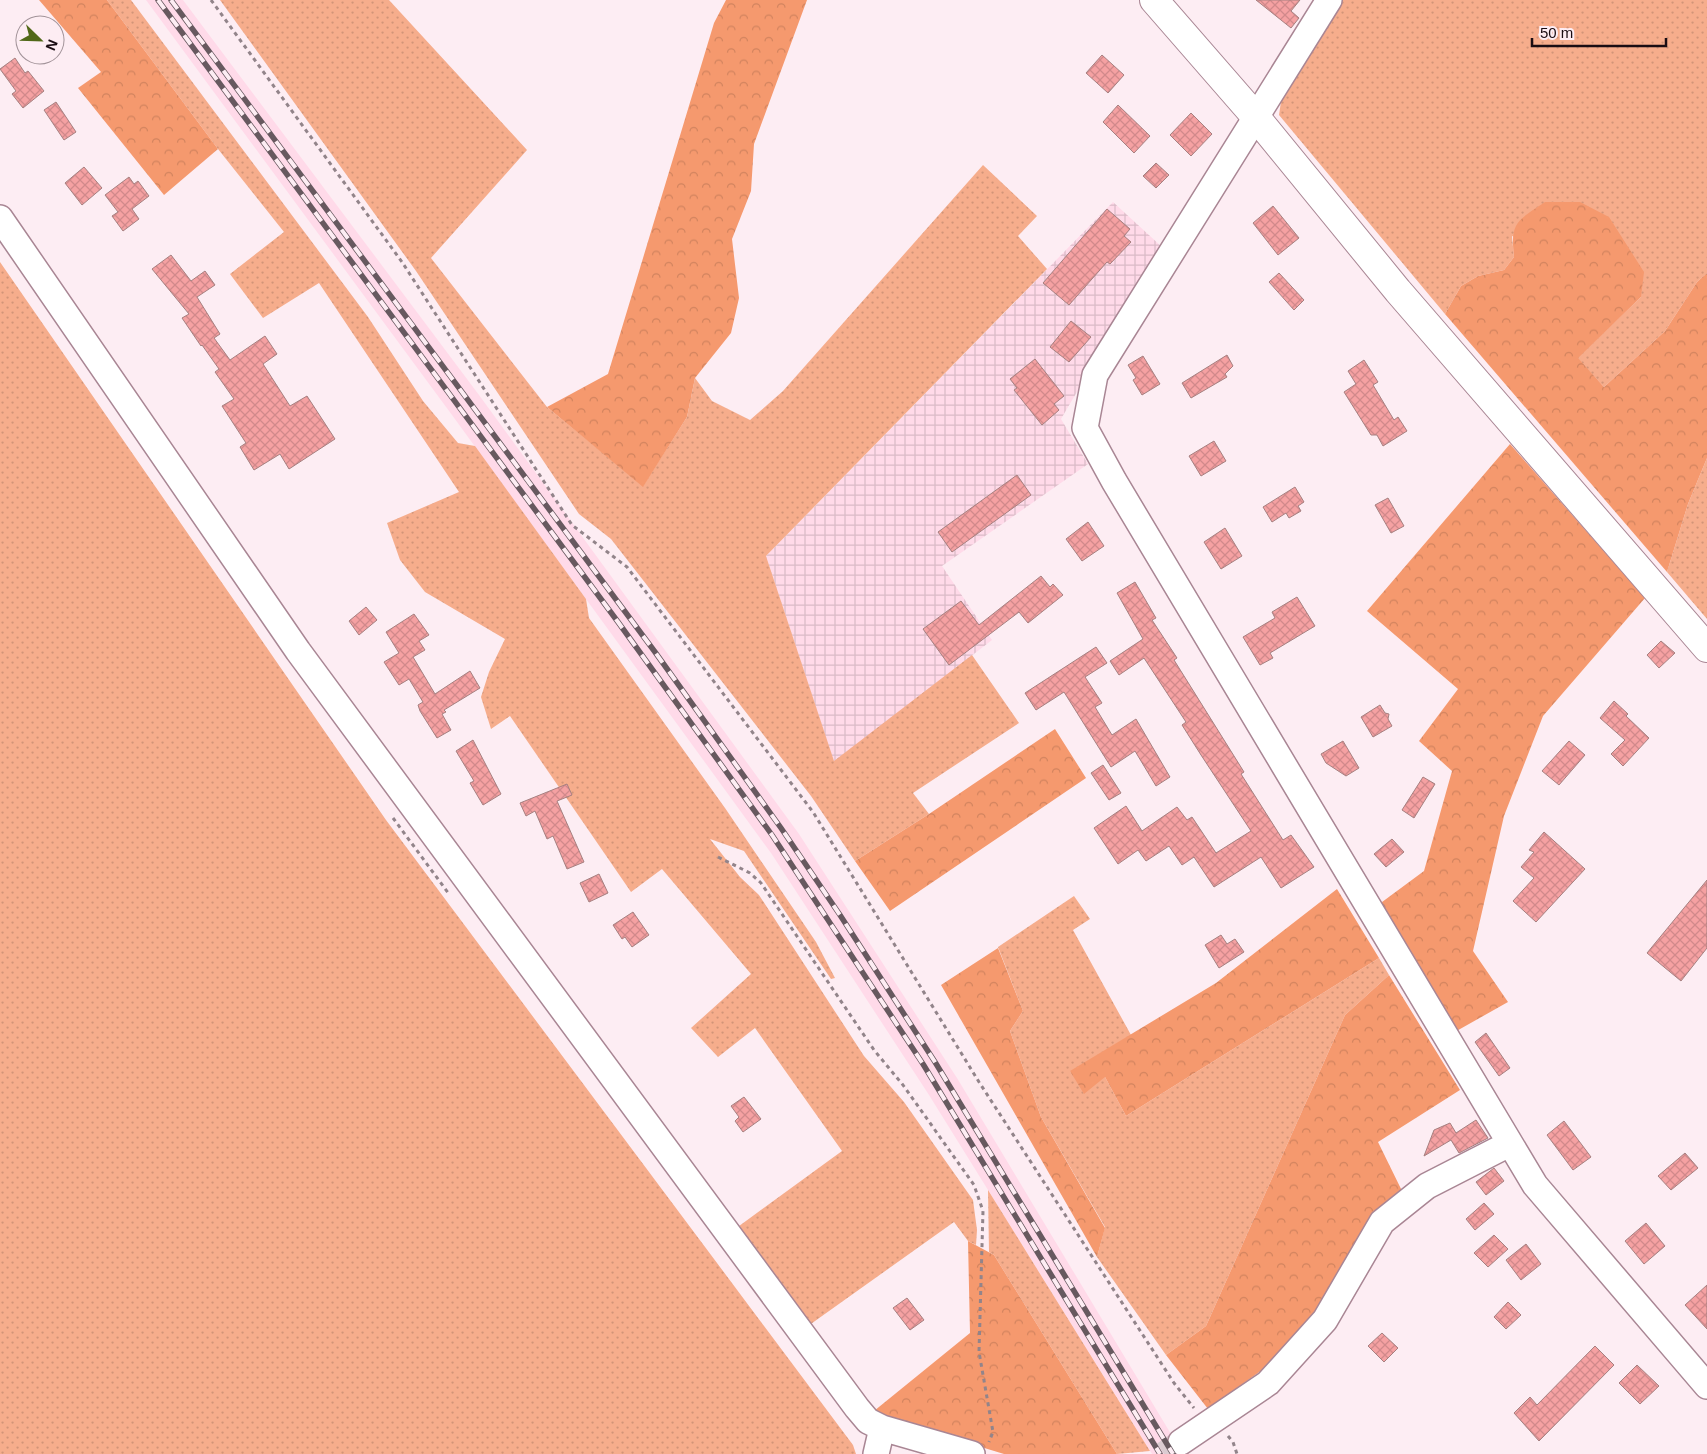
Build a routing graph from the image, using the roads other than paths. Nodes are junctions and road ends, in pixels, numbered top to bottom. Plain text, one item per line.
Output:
1 (1154, 0) edge
2 (1329, 0) edge
3 (1255, 116) junction
4 (0, 218) edge
5 (1707, 648) edge
6 (1509, 1144) junction
7 (1707, 1386) edge
8 (882, 1428) junction
9 (1181, 1442) tunnel mouth
10 (980, 1450) edge
11 (876, 1454) edge

1 - 3 main road
2 - 3 street
3 - 5 main road
3 - 6 street
4 - 8 street
6 - 7 street
6 - 9 street
8 - 10 street
8 - 11 street

